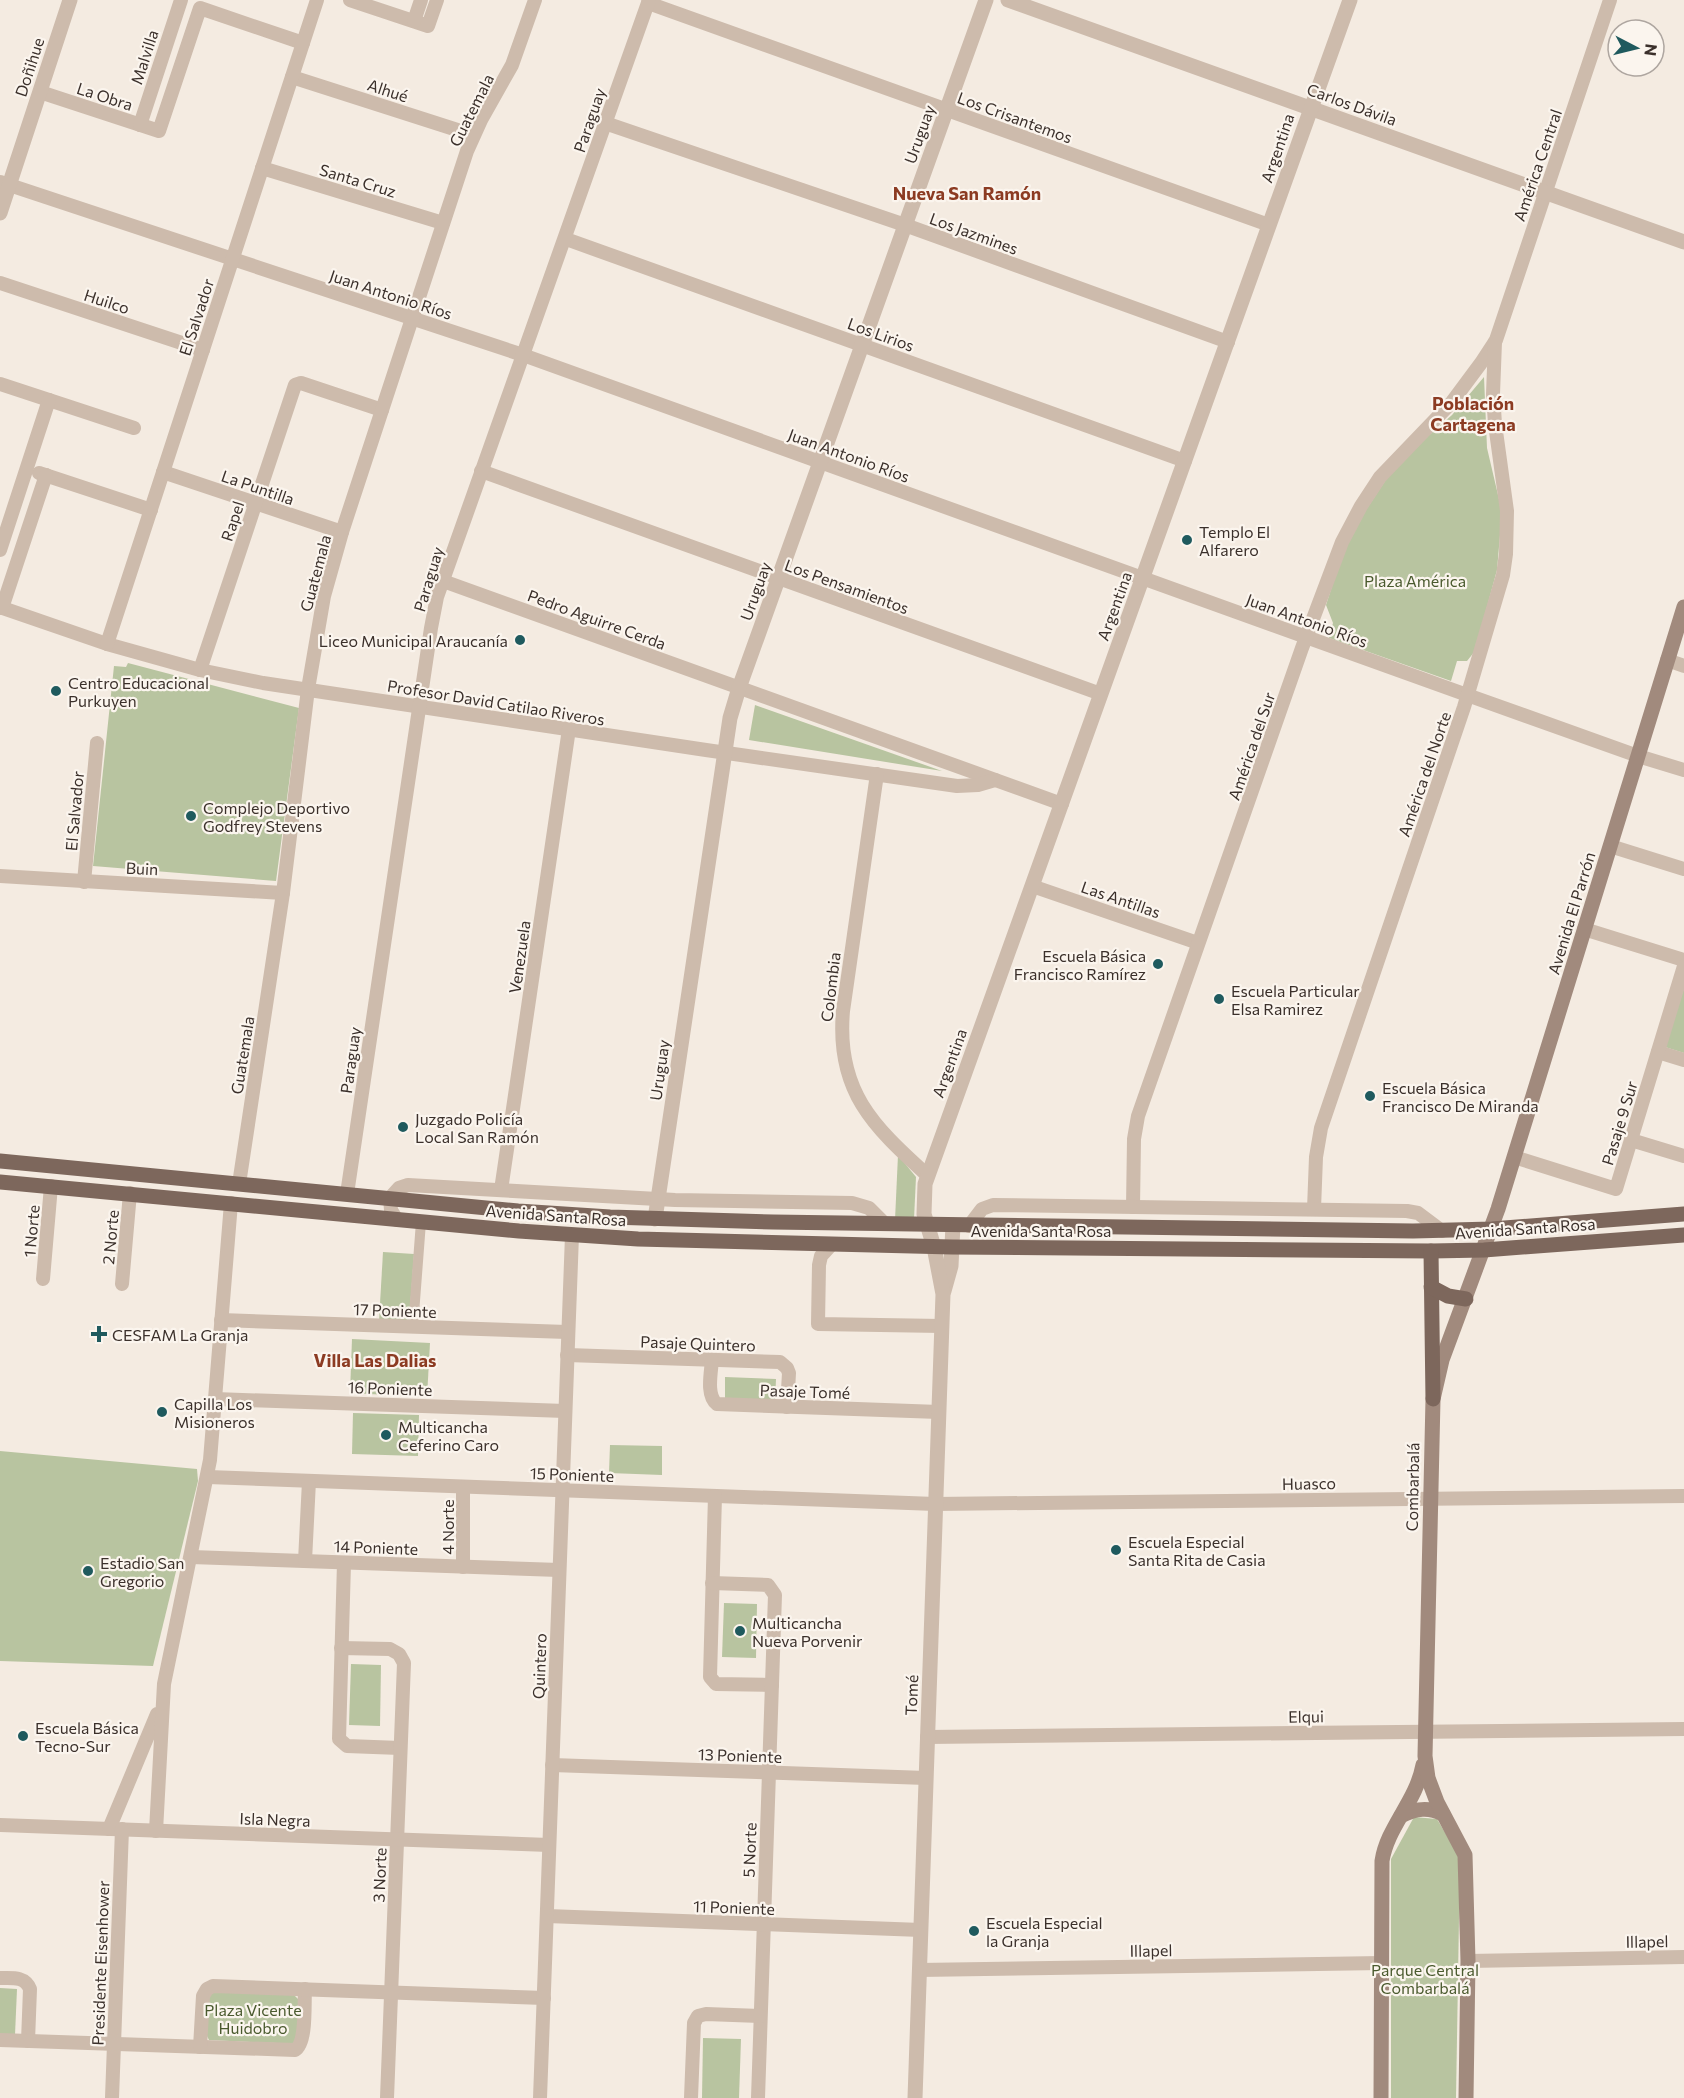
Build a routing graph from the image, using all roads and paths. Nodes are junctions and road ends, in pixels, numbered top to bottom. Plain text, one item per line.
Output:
1 (70, 0) edge
2 (181, 0) edge
3 (317, 0) edge
4 (350, 0) edge
5 (421, 0) edge
6 (437, 0) edge
7 (535, 0) edge
8 (986, 0) edge
9 (1008, 0) edge
10 (1348, 0) edge
11 (1610, 0) edge
12 (648, 2) edge
13 (414, 21) junction
14 (303, 43) junction
15 (292, 76) junction
16 (40, 92) junction
17 (1311, 108) junction
18 (946, 110) junction
19 (605, 123) junction
20 (140, 125) junction
21 (473, 135) junction
22 (262, 168) junction
23 (5, 184) edge
24 (1545, 192) junction
25 (0, 213) edge
26 (443, 223) junction
27 (905, 225) junction
28 (1269, 225) junction
29 (566, 239) junction
30 (1684, 242) edge
31 (232, 259) junction
32 (0, 283) edge
33 (412, 318) junction
34 (1496, 340) junction
35 (1228, 342) junction
36 (862, 345) junction
37 (203, 350) junction
38 (523, 355) junction
39 (0, 384) edge
40 (49, 400) junction
41 (382, 410) junction
42 (134, 428) dead end
43 (1185, 461) junction
44 (820, 462) junction
45 (26, 469) junction
46 (481, 471) junction
47 (163, 472) junction
48 (46, 475) junction
49 (256, 503) junction
50 (151, 510) junction
51 (342, 532) junction
52 (0, 550) edge
53 (1143, 578) junction
54 (778, 579) junction
55 (443, 581) junction
56 (1684, 607) edge
57 (1, 608) edge
58 (1306, 637) junction
59 (107, 644) junction
60 (1667, 660) junction
61 (1684, 666) edge
62 (200, 670) junction
63 (739, 688) junction
64 (308, 689) junction
65 (1101, 694) junction
66 (1468, 695) junction
67 (419, 707) junction
68 (569, 729) junction
69 (97, 743) dead end
70 (724, 753) junction
71 (1638, 756) junction
72 (1684, 770) edge
73 (877, 774) junction
74 (995, 780) junction
75 (1062, 804) junction
76 (1610, 846) junction
77 (1684, 869) edge
78 (0, 876) edge
79 (84, 882) junction
80 (1032, 886) junction
81 (283, 893) junction
82 (1584, 929) junction
83 (1198, 943) junction
84 (1684, 960) edge
85 (1684, 966) edge
86 (1658, 1052) junction
87 (1684, 1060) edge
88 (1631, 1140) junction
89 (1684, 1156) edge
90 (1514, 1157) junction
91 (0, 1161) edge
92 (927, 1175) junction
93 (0, 1182) edge
94 (239, 1184) junction
95 (51, 1186) junction
96 (501, 1190) junction
97 (130, 1193) junction
98 (347, 1194) junction
99 (390, 1198) junction
100 (658, 1199) junction
101 (231, 1203) junction
102 (1133, 1207) junction
103 (1314, 1209) junction
104 (1684, 1214) edge
105 (397, 1220) junction
106 (655, 1220) junction
107 (421, 1222) junction
108 (885, 1224) junction
109 (927, 1225) junction
110 (961, 1226) junction
111 (1491, 1229) junction
112 (1442, 1231) junction
113 (572, 1235) junction
114 (1684, 1235) edge
115 (638, 1239) junction
116 (808, 1244) junction
117 (832, 1244) junction
118 (934, 1247) junction
119 (952, 1247) junction
120 (1484, 1250) junction
121 (1431, 1251) junction
122 (819, 1265) junction
123 (43, 1279) dead end
124 (122, 1284) dead end
125 (1431, 1287) junction
126 (943, 1294) junction
127 (1466, 1299) junction
128 (221, 1320) junction
129 (942, 1326) junction
130 (413, 1327) junction
131 (567, 1332) junction
132 (567, 1355) junction
133 (712, 1360) junction
134 (215, 1399) junction
135 (1433, 1399) junction
136 (787, 1407) junction
137 (565, 1411) junction
138 (939, 1412) junction
139 (208, 1477) junction
140 (309, 1481) junction
141 (463, 1486) junction
142 (562, 1490) junction
143 (715, 1496) junction
144 (1684, 1496) edge
145 (1430, 1498) junction
146 (935, 1504) junction
147 (191, 1557) junction
148 (305, 1561) junction
149 (344, 1563) junction
150 (463, 1567) junction
151 (559, 1570) junction
152 (712, 1583) junction
153 (341, 1648) junction
154 (772, 1685) junction
155 (161, 1703) junction
156 (1684, 1729) edge
157 (1425, 1732) junction
158 (927, 1737) junction
159 (400, 1748) junction
160 (1425, 1756) junction
161 (552, 1765) junction
162 (768, 1773) junction
163 (926, 1778) junction
164 (1443, 1814) junction
165 (1401, 1816) junction
166 (0, 1825) edge
167 (116, 1829) junction
168 (156, 1831) junction
169 (397, 1839) junction
170 (549, 1845) junction
171 (547, 1916) junction
172 (763, 1924) junction
173 (921, 1930) junction
174 (1684, 1957) edge
175 (1467, 1961) junction
176 (1382, 1963) junction
177 (919, 1970) junction
178 (0, 1978) edge
179 (305, 1989) junction
180 (391, 1992) junction
181 (544, 1998) junction
182 (760, 2016) junction
183 (0, 2040) edge
184 (28, 2041) junction
185 (114, 2044) junction
186 (200, 2047) junction
187 (112, 2098) edge
188 (387, 2098) edge
189 (540, 2098) edge
190 (691, 2098) edge
191 (758, 2098) edge
192 (915, 2098) edge
193 (1381, 2098) edge
194 (1466, 2098) edge

1 - 16 street, Doñihue
2 - 20 street, Malvilla
3 - 14 street, El Salvador
4 - 13 street
5 - 13 street
6 - 13 street
7 - 21 street, Guatemala
8 - 18 street, Uruguay
9 - 17 street, Carlos Dávila
10 - 17 street, Argentina
11 - 24 street, América Central
12 - 18 street, Los Crisantemos
12 - 19 street, Paraguay
14 - 15 street, El Salvador
14 - 20 street, La Obra
15 - 21 street, Alhué
15 - 22 street, El Salvador
16 - 20 street, La Obra
16 - 23 street, Doñihue
17 - 24 street, Carlos Dávila
17 - 28 street, Argentina
18 - 27 street, Uruguay
18 - 28 street, Los Crisantemos
19 - 27 street, Los Jazmines
19 - 29 street, Paraguay
21 - 26 street, Guatemala
22 - 26 street, Santa Cruz
22 - 31 street, El Salvador
23 - 25 street, Doñihue
23 - 31 street, Juan Antonio Ríos
24 - 30 street, Carlos Dávila
24 - 34 street, América Central
26 - 33 street, Guatemala
27 - 35 street, Los Jazmines
27 - 36 street, Uruguay
28 - 35 street, Argentina
29 - 36 street, Los Lirios
29 - 38 street, Paraguay
31 - 33 street, Juan Antonio Ríos
31 - 37 street, El Salvador
32 - 37 street, Huilco
33 - 38 street, Juan Antonio Ríos
33 - 41 street, Guatemala
34 - 58 street, América del Sur
34 - 66 street, América del Norte
35 - 43 street, Argentina
36 - 43 street, Los Lirios
36 - 44 street, Uruguay
37 - 47 street, El Salvador
38 - 44 street, Juan Antonio Ríos
38 - 46 street, Paraguay
39 - 40 street
40 - 42 street
40 - 45 street
41 - 49 street, Rapel
41 - 51 street, Guatemala
43 - 53 street, Argentina
44 - 53 street, Juan Antonio Ríos
44 - 54 street, Uruguay
45 - 48 street
45 - 52 street
46 - 54 street, Los Pensamientos
46 - 55 street, Paraguay
47 - 49 street, La Puntilla
47 - 50 street, El Salvador
48 - 50 street
48 - 57 street
49 - 51 street, La Puntilla
49 - 62 street, Rapel
50 - 59 street, El Salvador
51 - 64 street, Guatemala
53 - 58 street, Juan Antonio Ríos
53 - 65 street, Argentina
54 - 63 street, Uruguay
54 - 65 street, Los Pensamientos
55 - 63 street, Pedro Aguirre Cerda
55 - 67 street, Paraguay
56 - 60 main road, Avenida El Parrón
57 - 59 street, Profesor David Catilao Riveros
58 - 66 street, Juan Antonio Ríos
58 - 83 street, América del Sur
59 - 62 street, Profesor David Catilao Riveros
60 - 61 street
60 - 71 main road, Avenida El Parrón
62 - 64 street, Profesor David Catilao Riveros
63 - 70 street, Uruguay
63 - 74 street
64 - 67 street, Profesor David Catilao Riveros
64 - 81 street, Guatemala
65 - 75 street, Argentina
66 - 71 street, Juan Antonio Ríos
66 - 103 street, América del Norte
67 - 68 street, Profesor David Catilao Riveros
67 - 98 street, Paraguay
68 - 70 street, Profesor David Catilao Riveros
68 - 96 street, Venezuela
69 - 79 street, El Salvador
70 - 73 street, Profesor David Catilao Riveros
70 - 100 street, Uruguay
71 - 72 street, Juan Antonio Ríos
71 - 76 main road, Avenida El Parrón
73 - 74 street, Profesor David Catilao Riveros
73 - 92 street, Colombia
74 - 75 street
75 - 80 street, Argentina
76 - 77 street
76 - 82 main road, Avenida El Parrón
78 - 79 street, Buin
79 - 81 street, Buin
80 - 83 street, Las Antillas
80 - 92 street, Argentina
81 - 94 street, Guatemala
82 - 84 street
82 - 90 main road, Avenida El Parrón
83 - 102 street, América del Sur
85 - 86 street, Pasaje 9 Sur
86 - 87 street
86 - 88 street, Pasaje 9 Sur
88 - 89 street
88 - 90 street, Pasaje 9 Sur
90 - 111 main road, Avenida El Parrón
91 - 94 main road, Avenida Santa Rosa
92 - 109 street, Argentina
93 - 95 main road, Avenida Santa Rosa
94 - 98 main road, Avenida Santa Rosa
95 - 97 main road, Avenida Santa Rosa
95 - 123 street, 1 Norte
96 - 99 street, Avenida Santa Rosa
96 - 100 street, Avenida Santa Rosa
97 - 101 main road, Avenida Santa Rosa
97 - 124 street, 2 Norte
98 - 99 main road, Avenida Santa Rosa
99 - 105 street
99 - 106 main road, Avenida Santa Rosa
100 - 106 street, Uruguay
100 - 108 street, Avenida Santa Rosa
101 - 105 main road, Avenida Santa Rosa
101 - 128 street, Presidente Eisenhower
102 - 103 street, Avenida Santa Rosa
102 - 110 street, Avenida Santa Rosa
103 - 112 street, Avenida Santa Rosa
104 - 111 main road, Avenida Santa Rosa
105 - 107 main road, Avenida Santa Rosa
106 - 108 main road, Avenida Santa Rosa
106 - 115 main road
107 - 113 main road, Avenida Santa Rosa
107 - 130 street
108 - 109 main road, Avenida Santa Rosa
109 - 110 main road, Avenida Santa Rosa
109 - 118 street, Tomé
110 - 112 main road, Avenida Santa Rosa
110 - 119 street, Tomé
111 - 112 main road, Avenida Santa Rosa
111 - 120 main road, Combarbalá
113 - 115 main road, Avenida Santa Rosa
113 - 131 street, Quintero
114 - 120 main road, Avenida Santa Rosa
115 - 116 main road, Avenida Santa Rosa
116 - 117 main road, Avenida Santa Rosa
116 - 122 street
117 - 118 main road, Avenida Santa Rosa
117 - 122 street
118 - 119 main road, Avenida Santa Rosa
118 - 126 street, Tomé
119 - 121 main road, Avenida Santa Rosa
119 - 126 street, Tomé
120 - 121 main road, Avenida Santa Rosa
120 - 127 main road, Combarbalá
121 - 125 main road
122 - 129 street
125 - 127 main road
125 - 135 main road
126 - 129 street, Tomé
127 - 135 main road, Combarbalá
128 - 130 street, 17 Poniente
128 - 134 street, Presidente Eisenhower
129 - 138 street, Tomé
130 - 131 street, 17 Poniente
131 - 132 street, Quintero
132 - 133 street, Pasaje Quintero
132 - 137 street, Quintero
133 - 136 street, Pasaje Tomé
133 - 136 street, Pasaje Quintero
134 - 137 street, 16 Poniente
134 - 139 street, Presidente Eisenhower
135 - 145 main road, Combarbalá
136 - 138 street, Pasaje Tomé
137 - 142 street, Quintero
138 - 146 street, Tomé
139 - 140 street, 15 Poniente
139 - 147 street, Presidente Eisenhower
140 - 141 street, 15 Poniente
140 - 148 street
141 - 142 street, 15 Poniente
141 - 150 street, 4 Norte
142 - 143 street, 15 Poniente
142 - 151 street, Quintero
143 - 146 street, 15 Poniente
143 - 152 street
144 - 145 street, Huasco
145 - 146 street, Huasco
145 - 157 main road, Combarbalá
146 - 158 street, Tomé
147 - 148 street, 14 Poniente
147 - 155 street, Presidente Eisenhower
148 - 149 street, 14 Poniente
149 - 150 street, 14 Poniente
149 - 153 street
150 - 151 street, 14 Poniente
151 - 161 street, Quintero
152 - 154 street, 5 Norte
152 - 154 street
153 - 159 street, 3 Norte
153 - 159 street
154 - 162 street, 5 Norte
155 - 167 street, Presidente Eisenhower
155 - 168 street, Presidente Eisenhower
156 - 157 street, Elqui
157 - 158 street, Elqui
157 - 160 main road, Combarbalá
158 - 163 street, Tomé
159 - 169 street, 3 Norte
160 - 164 main road, Combarbalá
160 - 165 main road, Combarbalá
161 - 162 street, 13 Poniente
161 - 170 street, Quintero
162 - 163 street, 13 Poniente
162 - 172 street, 5 Norte
163 - 173 street, Tomé
164 - 165 main road
164 - 175 main road, Combarbalá
165 - 176 main road, Combarbalá
166 - 167 street, Isla Negra
167 - 168 street, Isla Negra
167 - 185 street, Presidente Eisenhower
168 - 169 street, Isla Negra
169 - 170 street, Isla Negra
169 - 180 street, 3 Norte
170 - 171 street, Quintero
171 - 172 street, 11 Poniente
171 - 181 street, Quintero
172 - 173 street, 11 Poniente
172 - 182 street, 5 Norte
173 - 177 street, Tomé
174 - 175 street, Illapel
175 - 194 main road, Combarbalá
176 - 177 street, Illapel
176 - 193 main road, Combarbalá
177 - 192 street, Tomé
178 - 184 street
179 - 180 street
179 - 186 street
179 - 186 street
180 - 181 street
180 - 188 street, 3 Norte
181 - 189 street, Quintero
182 - 190 street
182 - 191 street, 5 Norte
183 - 184 street
184 - 185 street
185 - 186 street
185 - 187 street, Presidente Eisenhower

